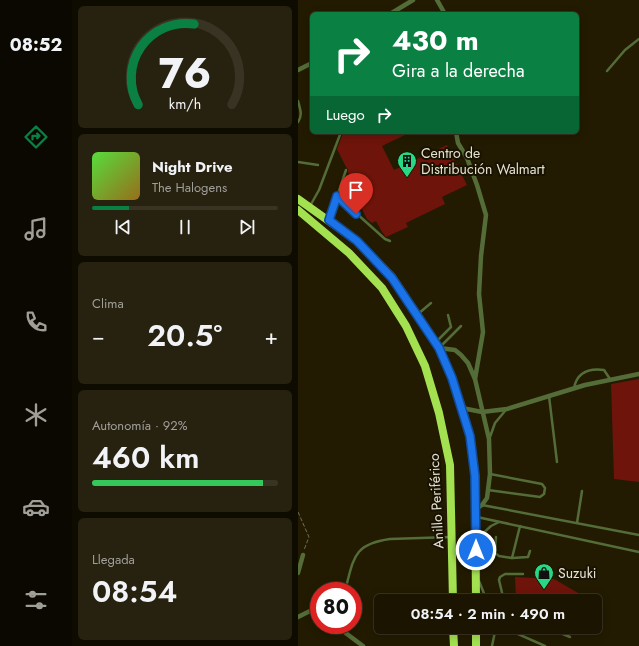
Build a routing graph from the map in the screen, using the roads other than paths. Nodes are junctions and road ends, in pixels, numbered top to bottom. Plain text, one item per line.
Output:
1 (414, 0) edge
2 (437, 0) edge
3 (393, 12) edge
4 (444, 12) edge
5 (639, 39) edge
6 (310, 64) edge
7 (298, 70) edge
8 (607, 71) dead end
9 (298, 101) edge
10 (298, 122) edge
11 (340, 134) edge
12 (456, 134) edge
13 (298, 162) edge
14 (318, 165) dead end
15 (346, 170) dead end
16 (337, 196) junction
17 (298, 199) edge
18 (310, 206) junction
19 (298, 210) edge
20 (329, 220) junction
21 (390, 241) dead end
22 (431, 303) dead end
23 (418, 315) junction
24 (448, 315) dead end
25 (461, 326) dead end
26 (438, 345) junction
27 (639, 374) edge
28 (475, 379) junction
29 (610, 379) junction
30 (573, 389) junction
31 (549, 396) junction
32 (462, 408) junction
33 (506, 409) junction
34 (482, 412) junction
35 (489, 439) junction
36 (557, 462) dead end
37 (490, 474) junction
38 (488, 490) junction
39 (582, 491) dead end
40 (478, 510) junction
41 (500, 522) junction
42 (577, 523) junction
43 (520, 526) junction
44 (639, 535) edge
45 (452, 537) junction
46 (496, 537) dead end
47 (476, 539) junction
48 (530, 551) dead end
49 (639, 552) edge
50 (303, 555) road end
51 (512, 558) junction
52 (298, 573) edge
53 (476, 573) junction
54 (523, 574) dead end
55 (347, 582) edge
56 (453, 594) edge
57 (476, 594) edge
58 (484, 594) edge
59 (502, 594) edge
60 (310, 611) edge
61 (298, 617) edge
62 (344, 634) edge
63 (453, 634) edge
64 (476, 634) edge
65 (495, 634) edge
66 (519, 634) edge
67 (563, 634) edge
68 (570, 637) dead end
69 (355, 644) edge
70 (363, 646) edge
71 (454, 646) edge
72 (476, 646) edge
73 (492, 646) edge
74 (545, 646) edge

1 - 3 street
2 - 4 street
5 - 8 lane
6 - 7 street
9 - 10 lane
11 - 18 lane
12 - 28 street
13 - 14 lane
15 - 16 lane
16 - 20 lane
16 - 21 lane
17 - 18 highway
18 - 20 highway
19 - 45 highway, Anillo Periférico
20 - 23 highway
22 - 23 lane
23 - 26 highway
24 - 26 lane
25 - 26 lane
26 - 28 street
26 - 32 highway
27 - 29 street
28 - 34 street
29 - 30 street
29 - 30 lane
30 - 31 street
31 - 33 street
31 - 36 lane
32 - 34 street
32 - 40 highway
33 - 34 street
33 - 35 lane
34 - 35 street
35 - 37 street
37 - 38 street
37 - 38 lane
38 - 40 street
39 - 42 lane
40 - 41 lane
40 - 42 lane
40 - 47 highway
41 - 43 lane
41 - 47 lane
42 - 44 lane
43 - 49 lane
43 - 51 lane
45 - 55 lane
45 - 56 highway, Anillo Periférico
46 - 51 lane
47 - 53 highway
48 - 51 lane
50 - 52 street
53 - 57 highway
53 - 58 lane
54 - 59 lane
60 - 61 street
62 - 69 street
63 - 71 highway
64 - 72 highway
65 - 73 lane
66 - 74 lane
67 - 68 lane
69 - 70 street

